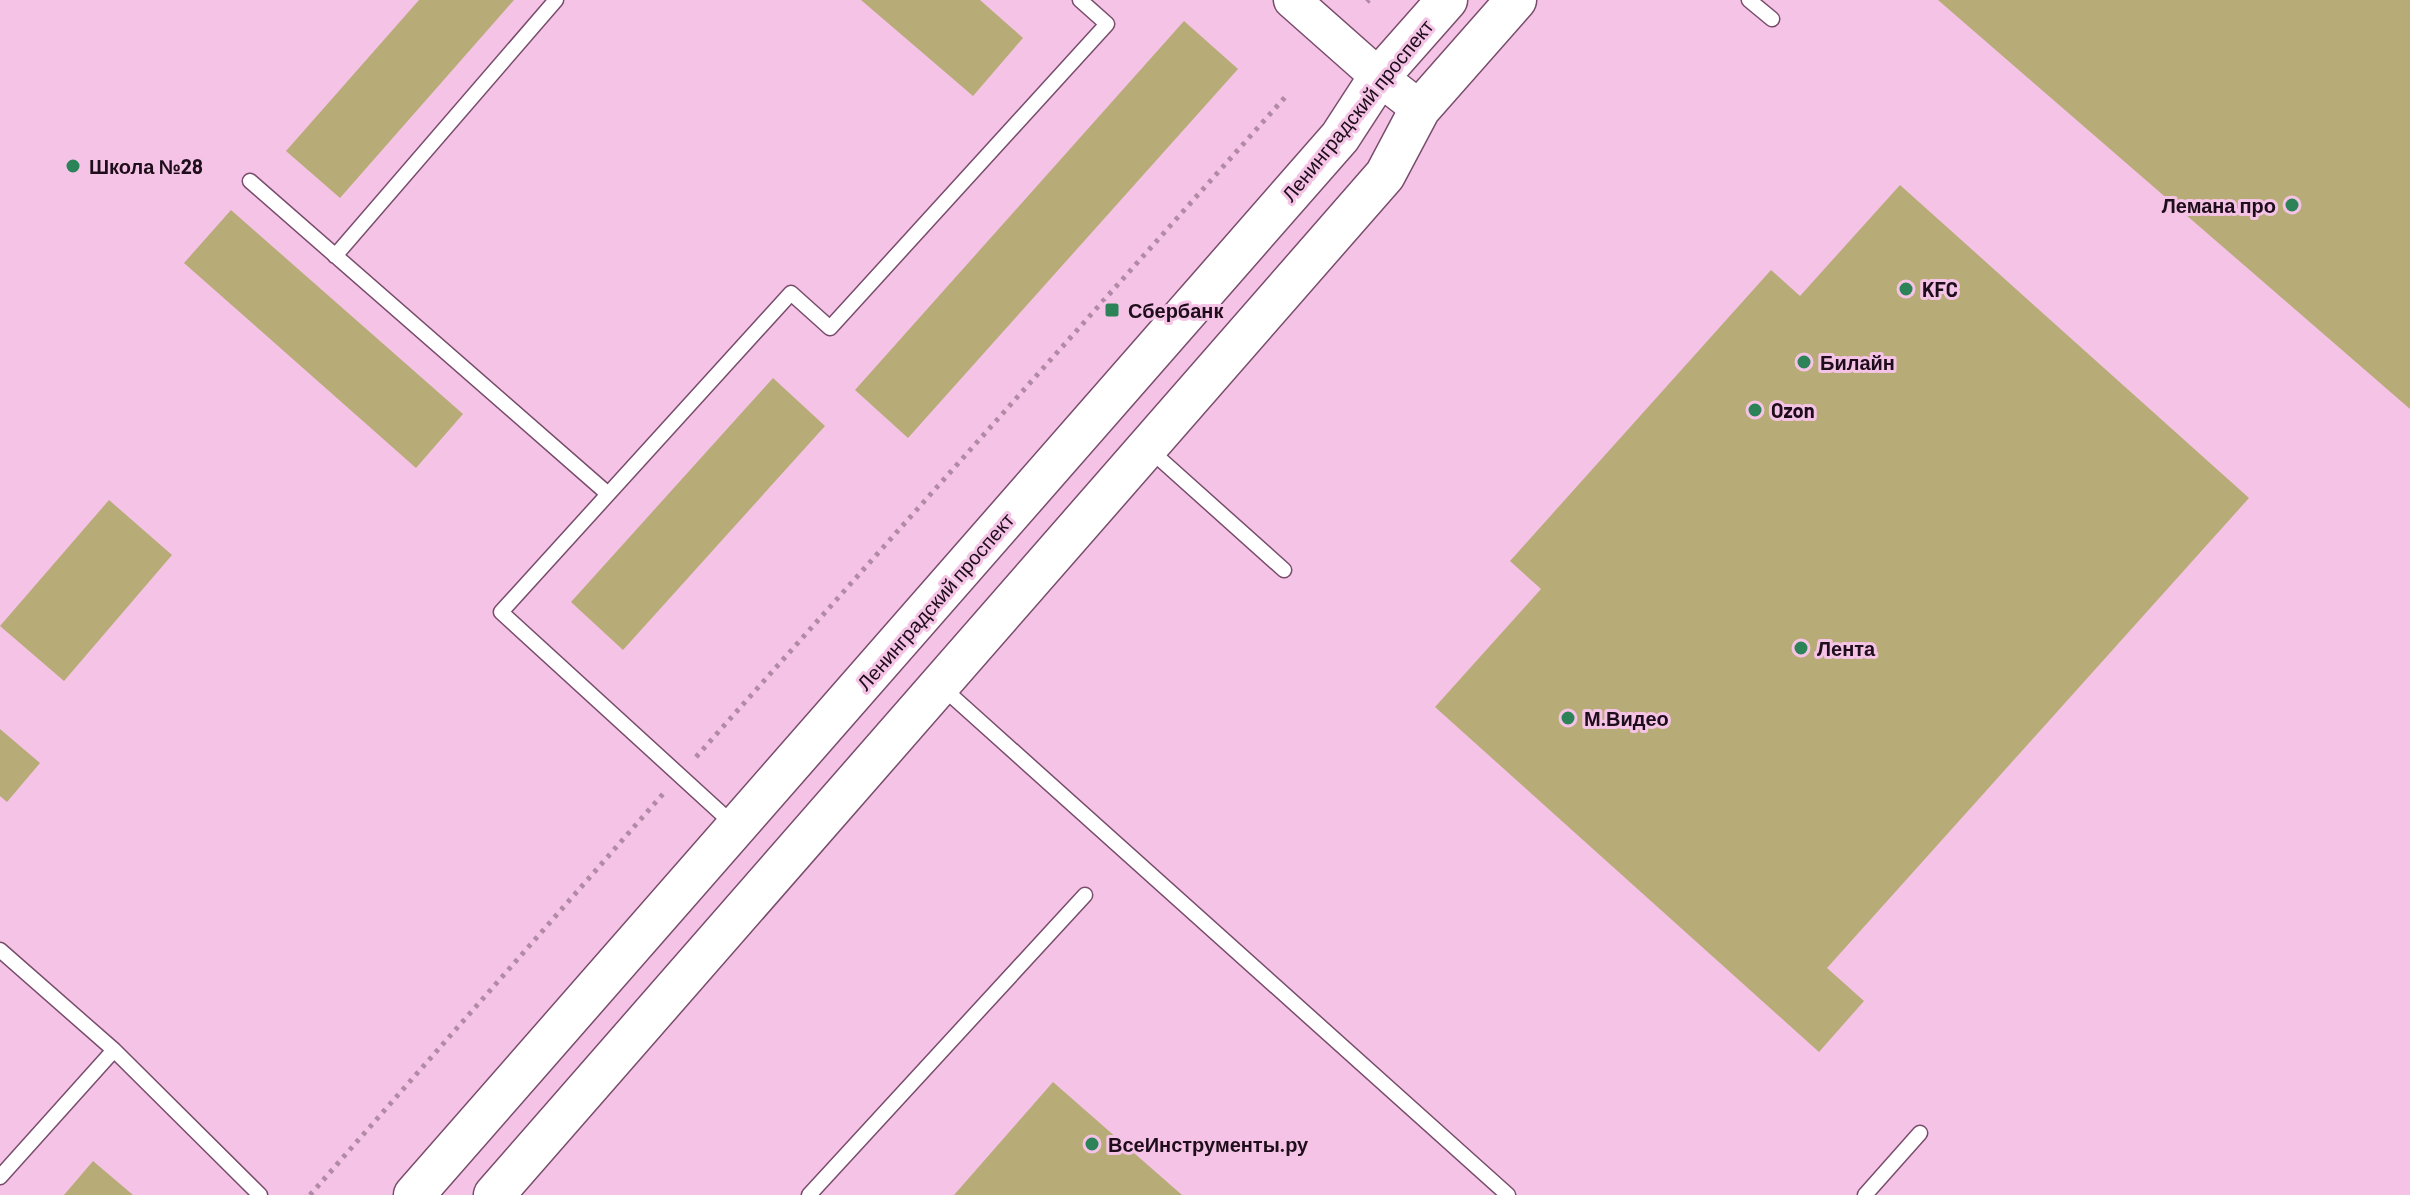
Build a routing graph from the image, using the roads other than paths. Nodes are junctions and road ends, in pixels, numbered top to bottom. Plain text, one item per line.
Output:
1 (556, 0) edge
2 (1080, 0) edge
3 (1292, 0) edge
4 (1447, 0) edge
5 (1516, 0) edge
6 (1749, 0) edge
7 (1772, 19) dead end
8 (1379, 77) junction
9 (1420, 109) junction
10 (250, 181) dead end
11 (335, 256) junction
12 (1147, 447) junction
13 (608, 494) junction
14 (1284, 570) dead end
15 (939, 685) junction
16 (736, 827) junction
17 (1085, 895) dead end
18 (0, 950) edge
19 (114, 1050) junction
20 (1920, 1133) dead end
21 (0, 1177) edge
22 (260, 1195) edge
23 (414, 1195) edge
24 (494, 1195) edge
25 (809, 1195) edge
26 (1508, 1195) edge
27 (1865, 1195) edge

1 - 11 lane
2 - 13 lane
3 - 8 street
4 - 8 main road, Ленинградский проспект
5 - 9 main road
6 - 7 lane
8 - 9 street
8 - 16 main road, Ленинградский проспект
9 - 12 main road
10 - 11 lane
11 - 13 lane
12 - 14 lane
12 - 15 main road
13 - 16 lane
15 - 24 main road
15 - 26 lane
16 - 23 main road, Ленинградский проспект
17 - 25 lane
18 - 19 lane
19 - 21 lane
19 - 22 lane
20 - 27 lane

